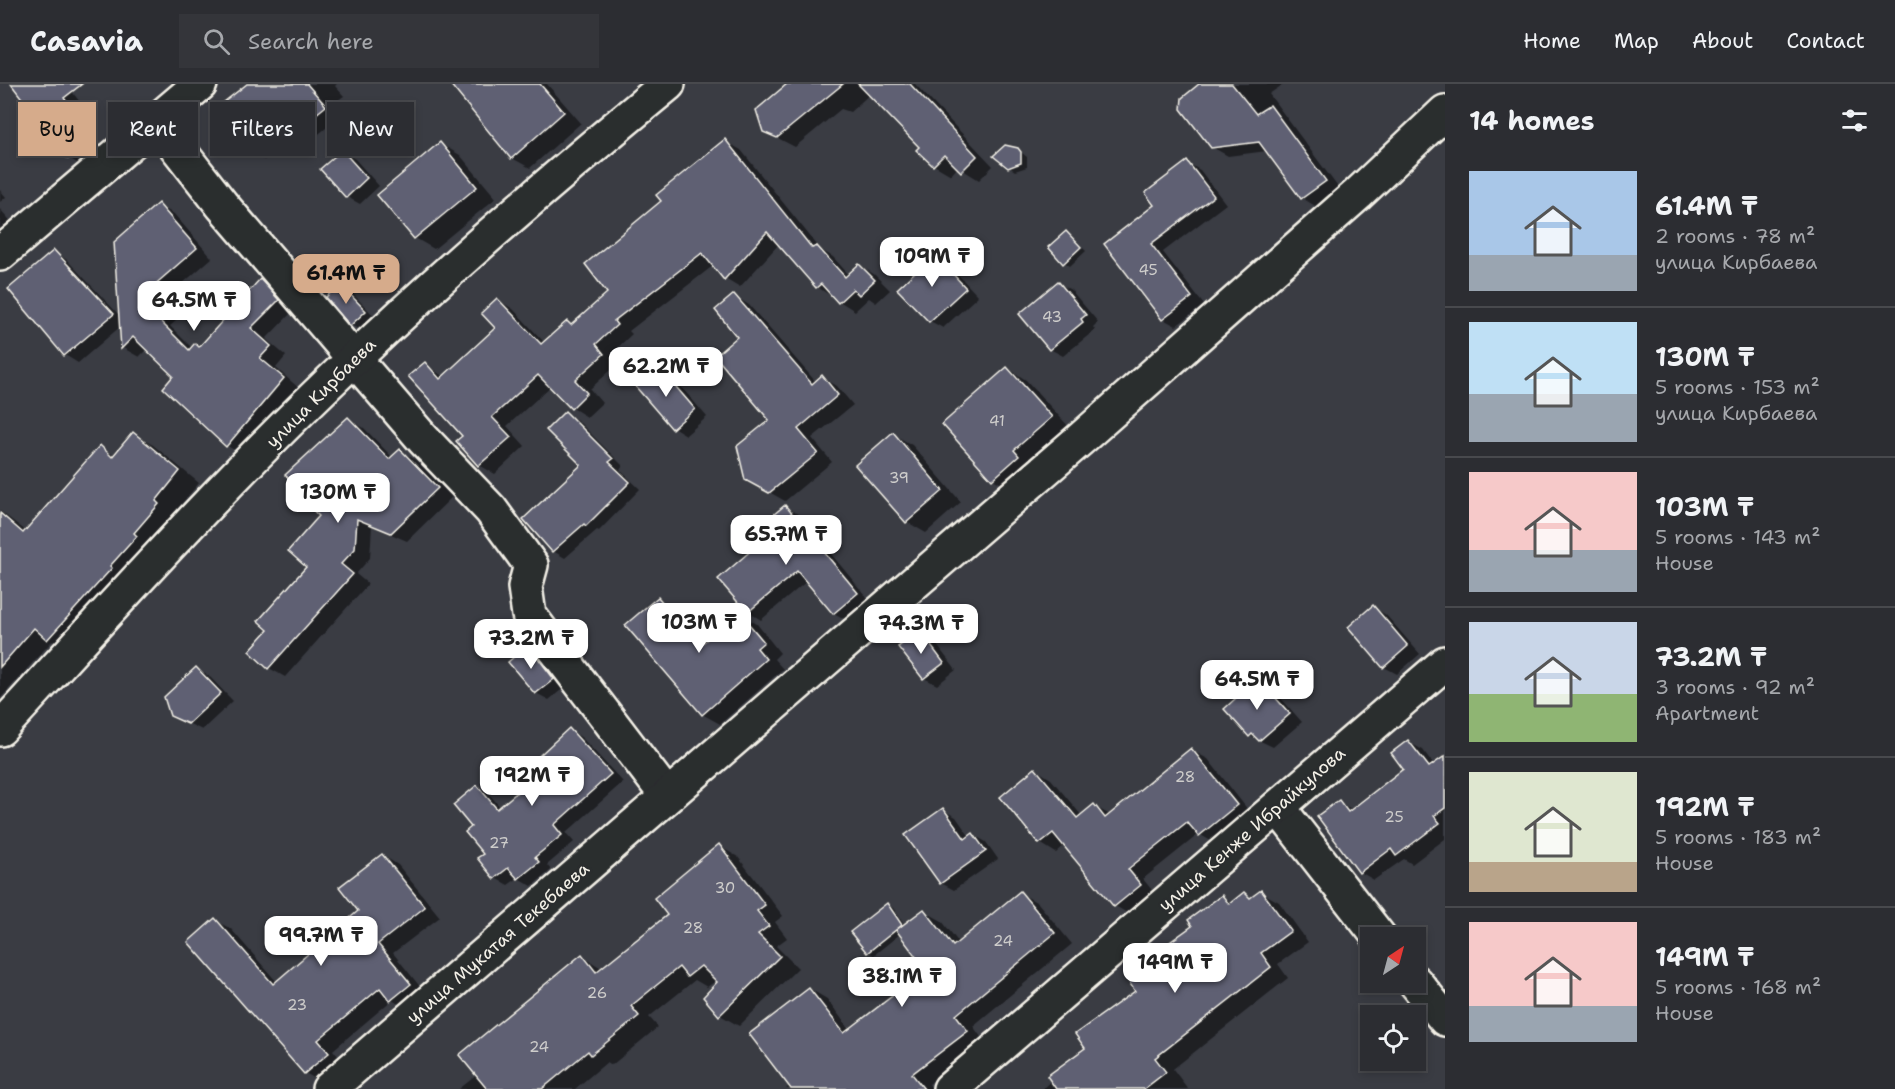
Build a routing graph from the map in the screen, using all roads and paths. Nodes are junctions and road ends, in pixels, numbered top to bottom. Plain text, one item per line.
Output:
1 (668, 84) edge
2 (182, 90) edge
3 (173, 102) edge
4 (1445, 112) edge
5 (117, 156) edge
6 (184, 156) edge
7 (0, 254) edge
8 (354, 358) junction
9 (1445, 663) edge
10 (0, 729) edge
11 (667, 796) junction
12 (1278, 807) junction
13 (1371, 927) edge
14 (1424, 993) edge
15 (1445, 1019) edge
16 (329, 1089) edge
17 (950, 1089) edge

1 - 8 street, улица Кирбаева
2 - 3 street
4 - 11 street, улица Мукатая Текебаева
5 - 7 street
6 - 8 street
8 - 10 street, улица Кирбаева
8 - 11 street
9 - 12 street, улица Кенже Ибрайкулова
11 - 16 street, улица Мукатая Текебаева
12 - 13 street
12 - 17 street, улица Кенже Ибрайкулова
14 - 15 street

